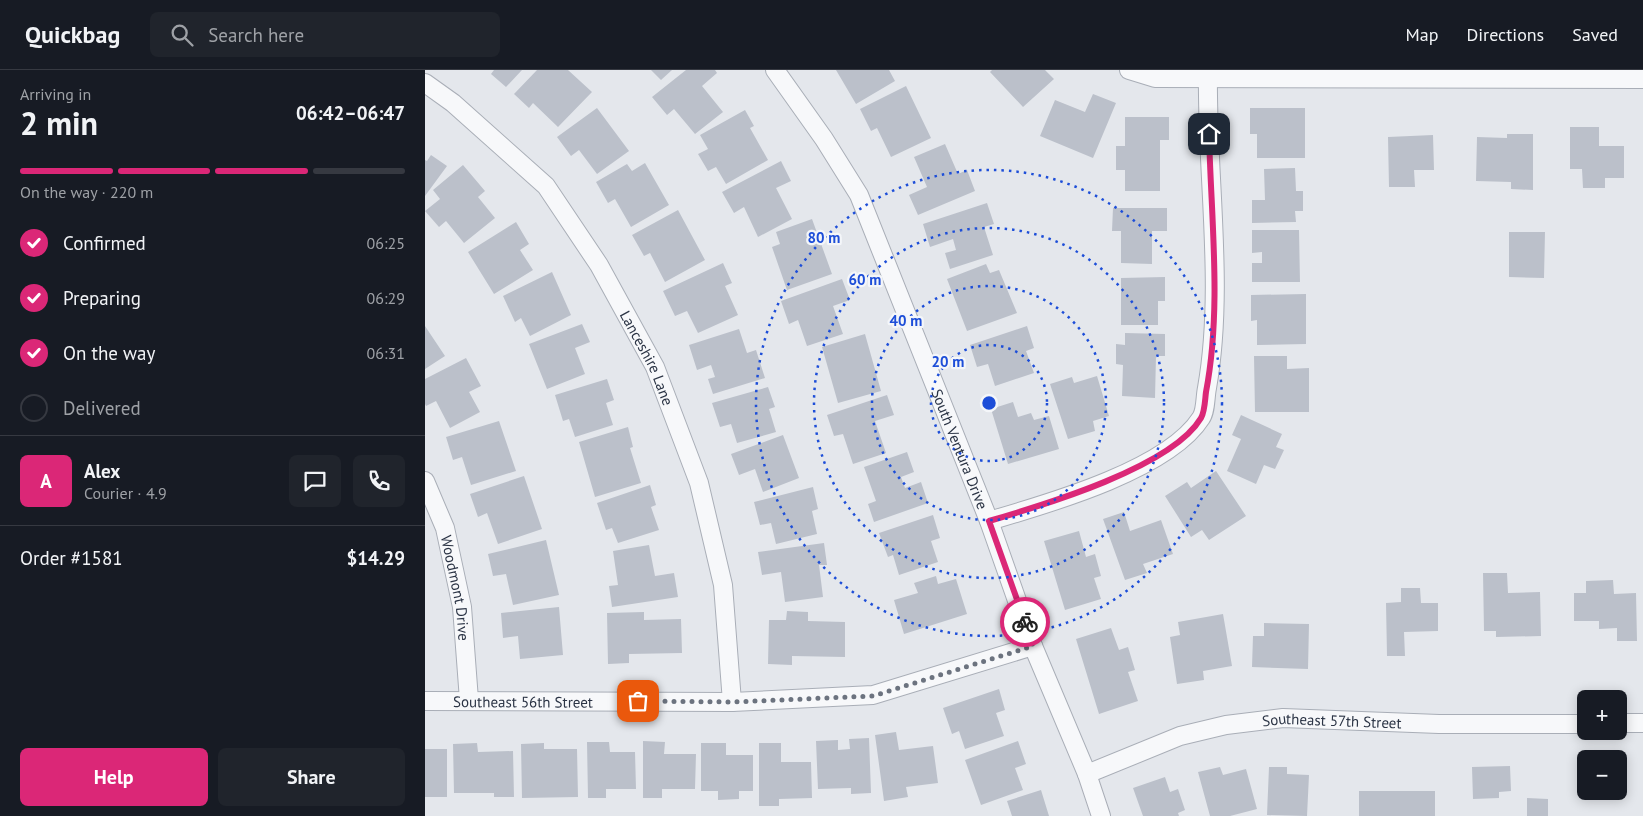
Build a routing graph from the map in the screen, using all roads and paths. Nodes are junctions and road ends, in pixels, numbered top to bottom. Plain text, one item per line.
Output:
1 (775, 70) edge
2 (1129, 70) edge
3 (1208, 74) edge
4 (1643, 79) edge
5 (425, 83) edge
6 (425, 481) edge
7 (989, 521) junction
8 (1033, 646) junction
9 (469, 700) junction
10 (425, 701) edge
11 (733, 702) junction
12 (1643, 723) edge
13 (1577, 724) edge
14 (1627, 724) edge
15 (1087, 774) junction
16 (1101, 816) edge

1 - 7 street, South Ventura Drive
2 - 3 street
3 - 4 street
3 - 7 street
5 - 11 street, Lanceshire Lane
6 - 9 street, Woodmont Drive
7 - 8 street, South Ventura Drive
8 - 11 street, Southeast 56th Street
8 - 15 street, South Ventura Drive
9 - 10 street, Southeast 56th Street
9 - 11 street, Southeast 56th Street
12 - 14 street
13 - 15 street, Southeast 57th Street
15 - 16 street, South Ventura Drive

